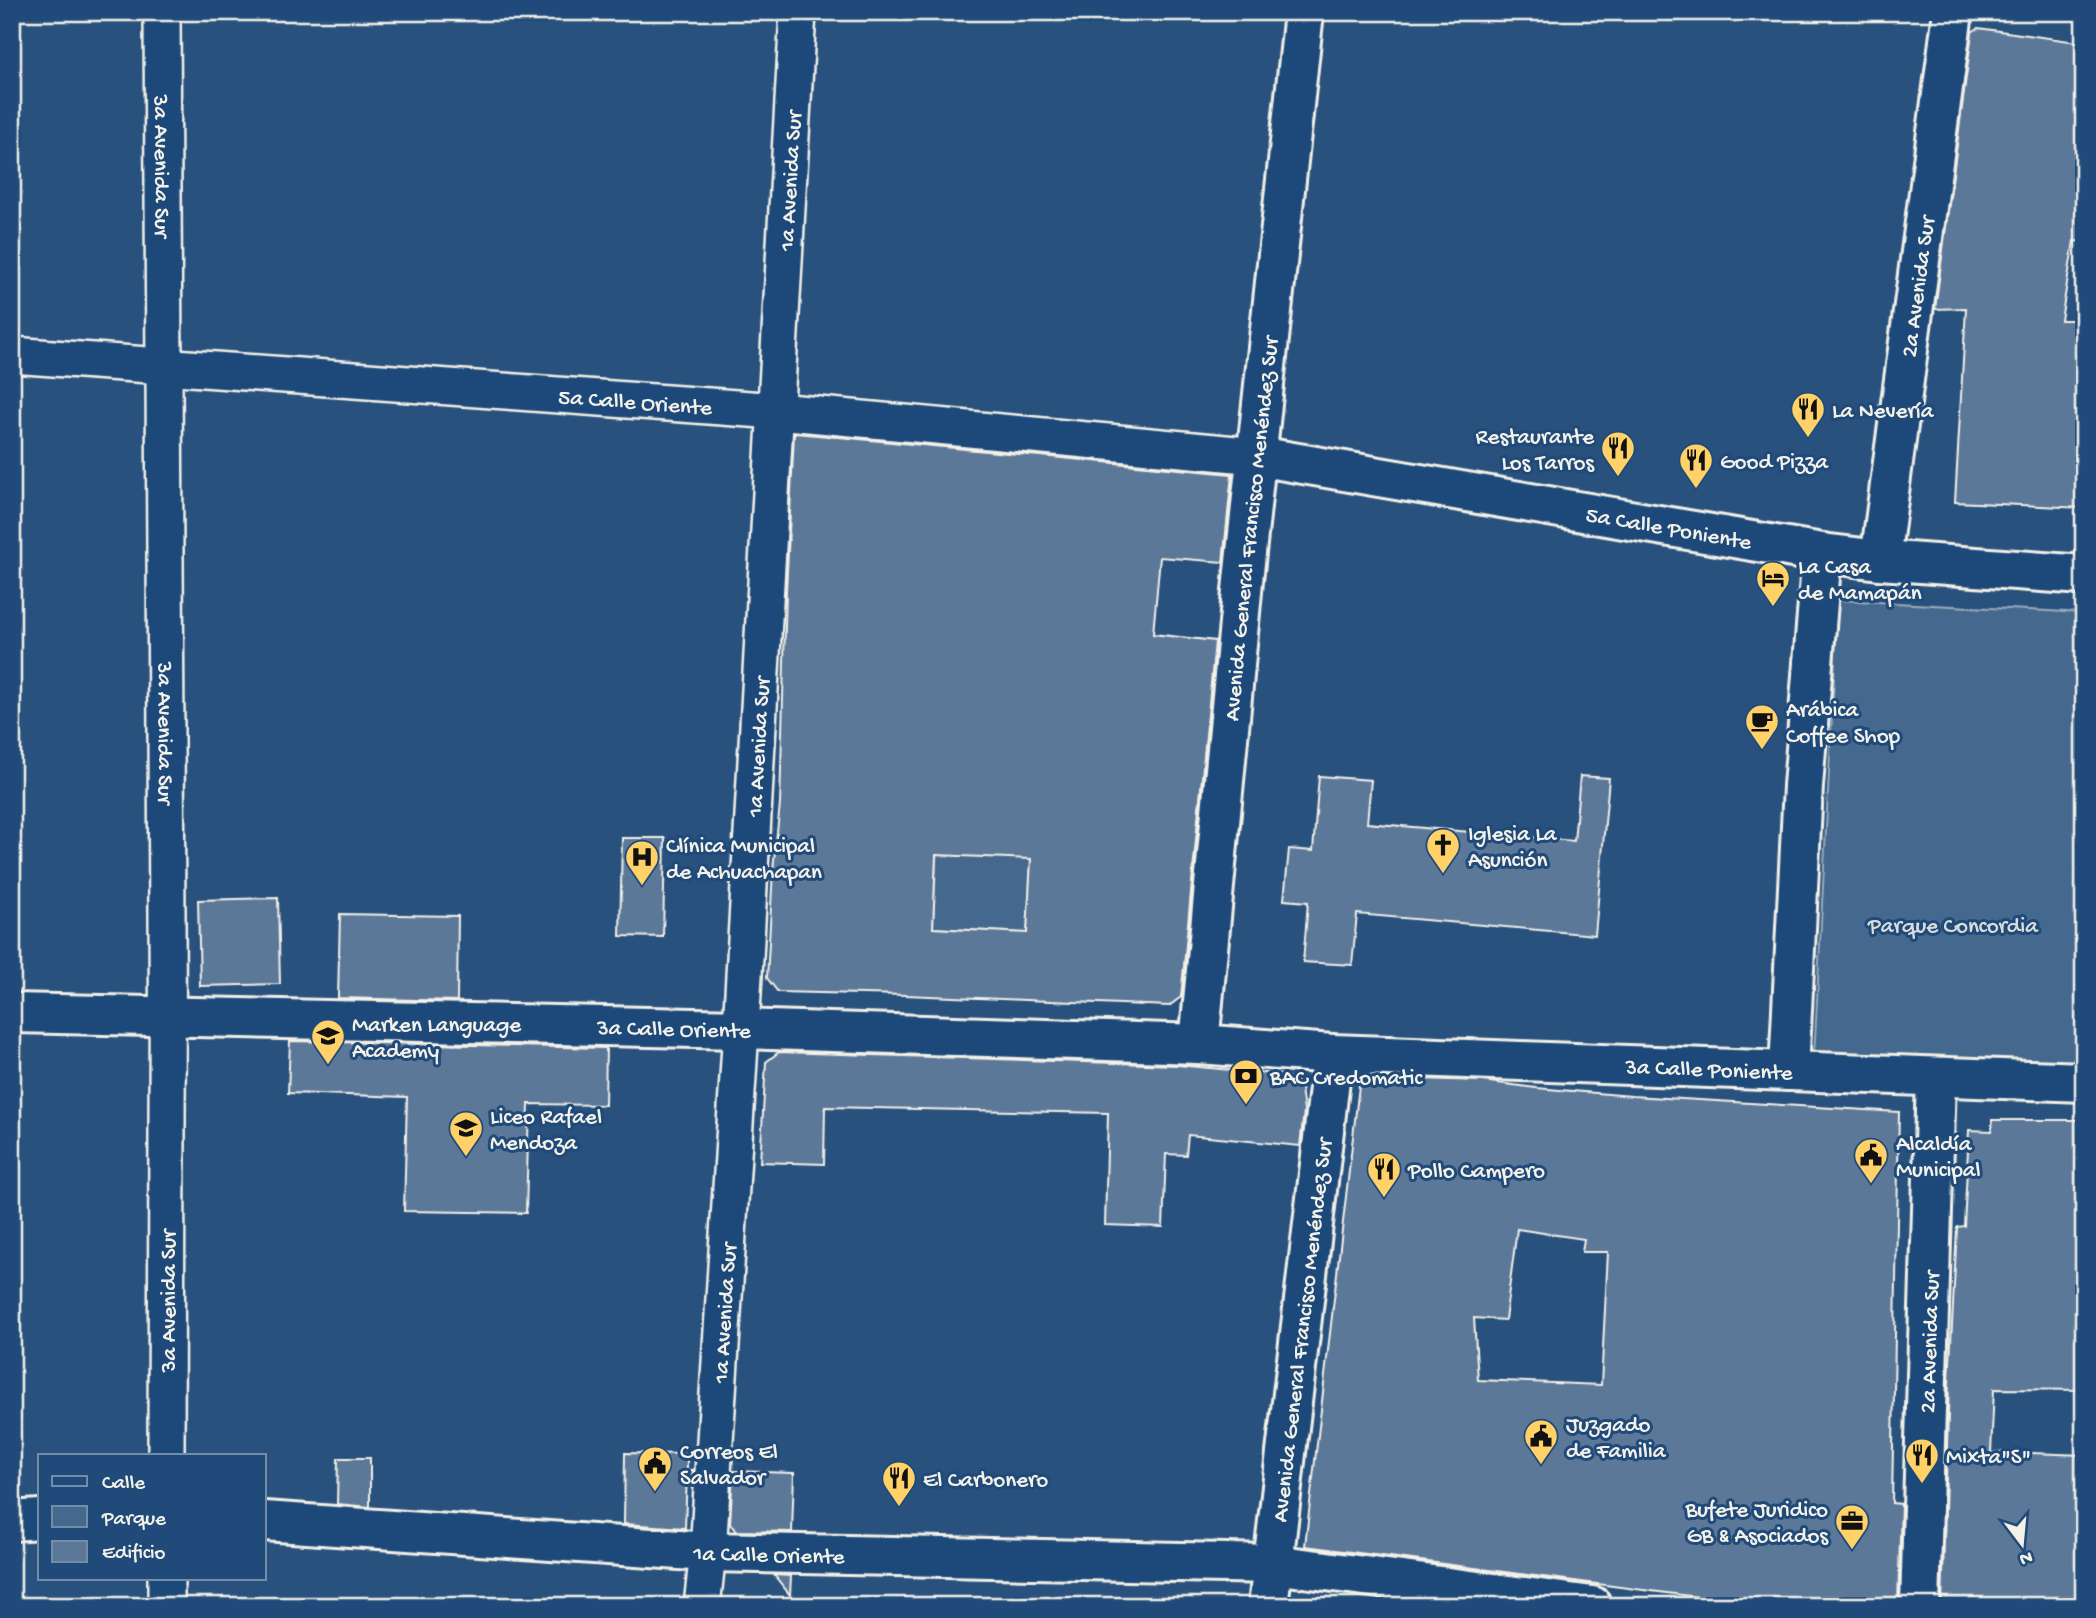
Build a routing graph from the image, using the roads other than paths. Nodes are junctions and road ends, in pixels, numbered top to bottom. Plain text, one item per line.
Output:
1 (162, 12) edge
2 (798, 12) edge
3 (1304, 12) edge
4 (1953, 12) edge
5 (12, 355) edge
6 (166, 366) junction
7 (777, 411) junction
8 (1257, 456) junction
9 (1822, 553) junction
10 (1880, 560) junction
11 (2084, 575) edge
12 (12, 1013) edge
13 (169, 1015) junction
14 (741, 1029) junction
15 (1199, 1044) junction
16 (1333, 1054) junction
17 (1790, 1071) junction
18 (1936, 1077) junction
19 (2084, 1082) edge
20 (166, 1454) edge
21 (38, 1519) edge
22 (12, 1521) edge
23 (266, 1521) edge
24 (708, 1552) junction
25 (1273, 1564) junction
26 (166, 1580) edge
27 (166, 1606) edge
28 (702, 1606) edge
29 (1268, 1606) edge
30 (1592, 1606) edge
31 (1920, 1606) edge

1 - 6 street, 3a Avenida Sur
2 - 7 street, 1a Avenida Sur
3 - 8 street, Avenida General Francisco Menéndez Sur
4 - 10 street, 2a Avenida Sur
5 - 6 street, 5a Calle Oriente
6 - 7 street, 5a Calle Oriente
6 - 13 street, 3a Avenida Sur
7 - 8 street, 5a Calle Oriente
7 - 14 street, 1a Avenida Sur
8 - 9 street, 5a Calle Poniente
8 - 15 street, Avenida General Francisco Menéndez Sur
9 - 10 street, 5a Calle Poniente
9 - 17 street
10 - 11 street, 5a Calle Poniente
12 - 13 street, 3a Calle Oriente
13 - 14 street, 3a Calle Oriente
13 - 20 street, 3a Avenida Sur
14 - 15 street, 3a Calle Oriente
14 - 24 street, 1a Avenida Sur
15 - 16 street, 3a Calle Oriente
16 - 17 street, 3a Calle Poniente
16 - 25 street, Avenida General Francisco Menéndez Sur
17 - 18 street, 3a Calle Poniente
18 - 19 street, 3a Calle Poniente
18 - 31 street, 2a Avenida Sur
21 - 22 street
23 - 24 street, 1a Calle Oriente
24 - 25 street, 1a Calle Oriente
24 - 28 street, 1a Avenida Sur
25 - 29 street, Avenida General Francisco Menéndez Sur
25 - 30 street, 1a Calle Oriente
26 - 27 street

